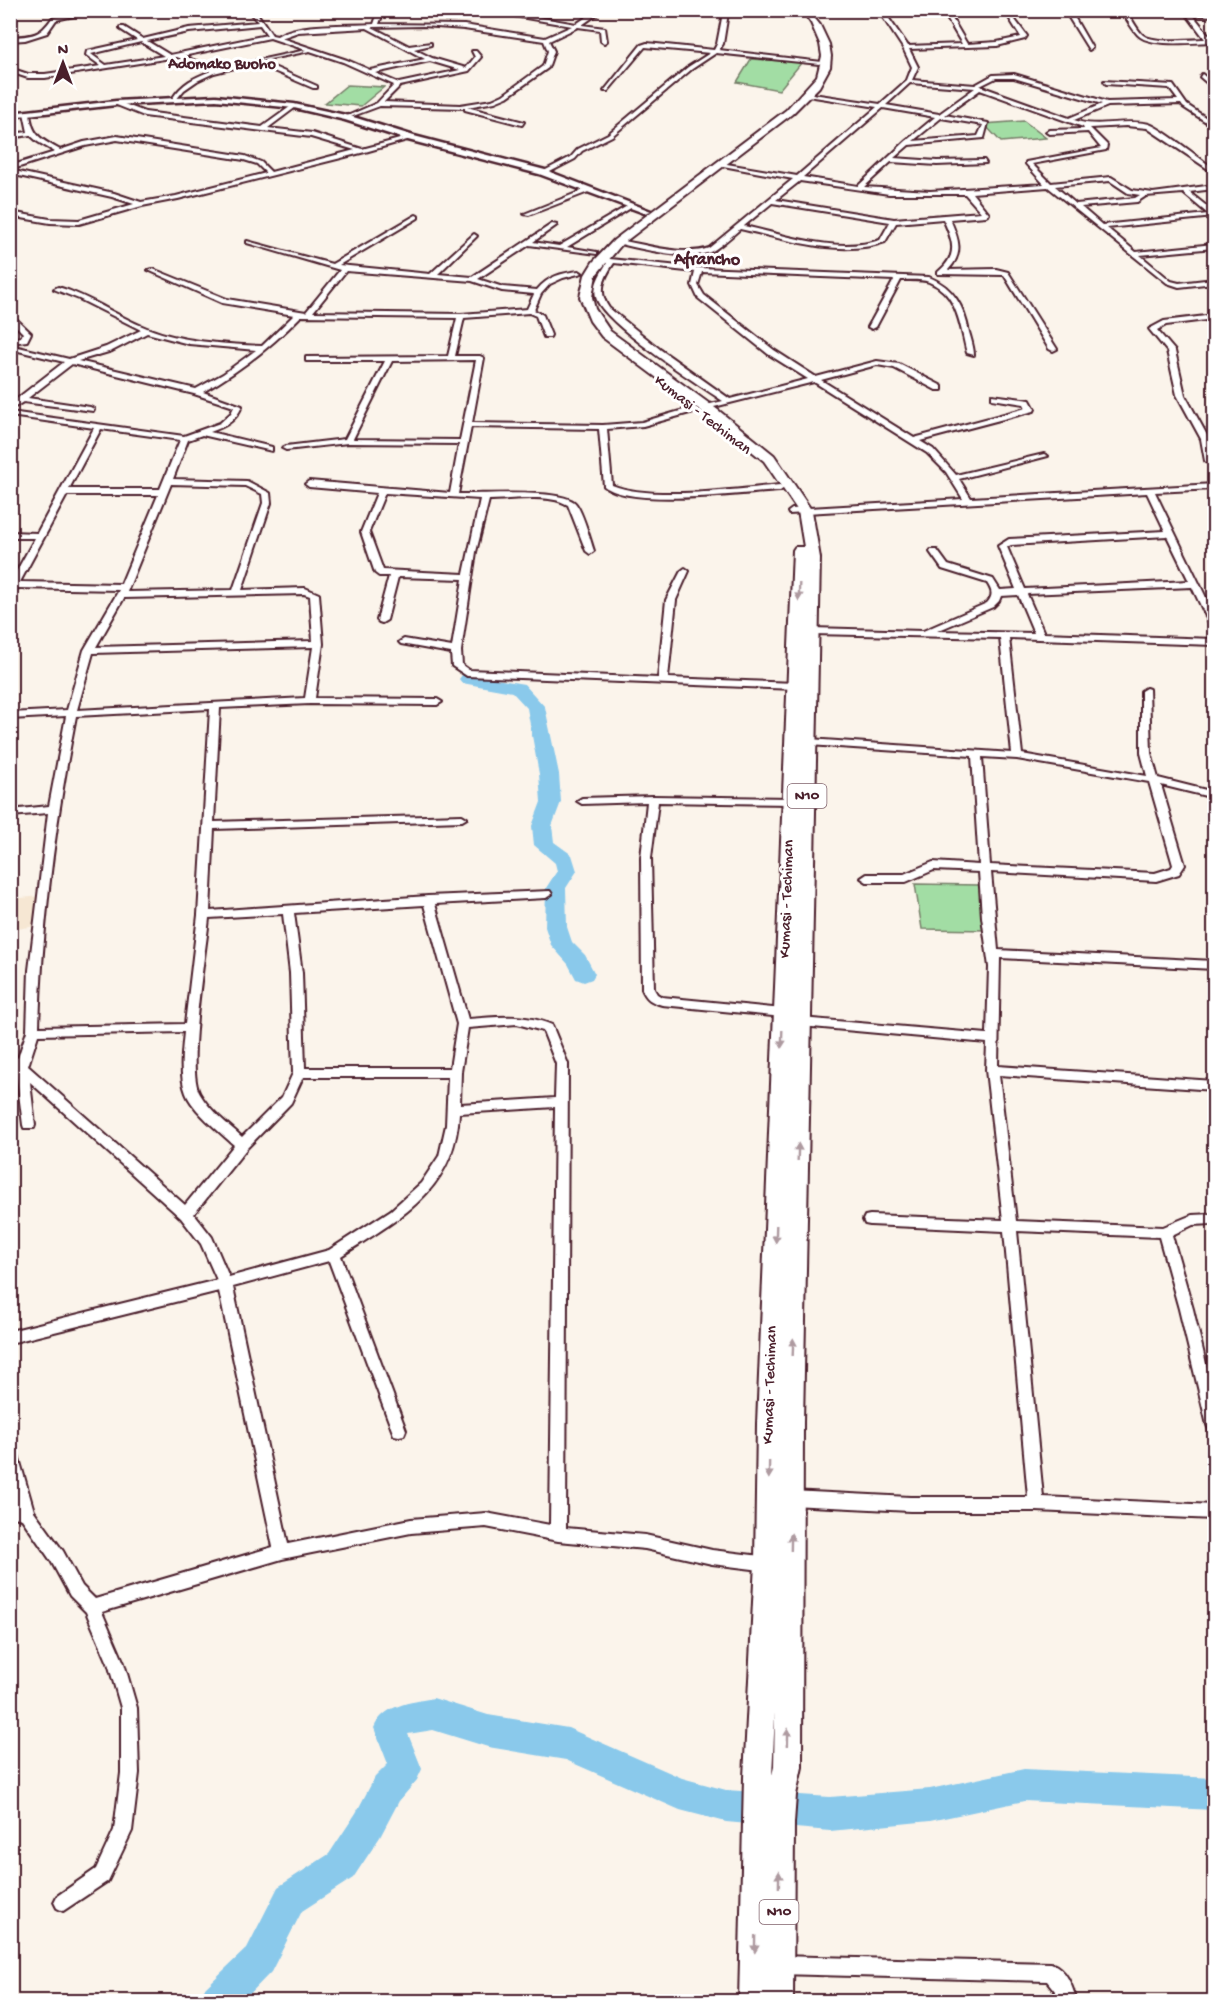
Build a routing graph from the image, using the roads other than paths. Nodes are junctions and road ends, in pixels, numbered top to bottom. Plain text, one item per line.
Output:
1 (99, 10) edge
2 (249, 10) edge
3 (382, 10) edge
4 (481, 10) edge
5 (601, 10) edge
6 (632, 10) edge
7 (880, 10) edge
8 (944, 10) edge
9 (487, 11) edge
10 (726, 11) edge
11 (805, 11) edge
12 (1006, 11) edge
13 (1068, 11) edge
14 (1126, 14) junction
15 (1188, 14) junction
16 (1215, 14) edge
17 (261, 23) junction
18 (376, 25) junction
19 (366, 26) junction
20 (575, 27) junction
21 (122, 28) dead end
22 (273, 38) junction
23 (10, 39) edge
24 (140, 39) junction
25 (546, 40) junction
26 (1212, 40) edge
27 (604, 41) dead end
28 (429, 44) dead end
29 (965, 45) junction
30 (408, 48) junction
31 (906, 48) junction
32 (1089, 48) dead end
33 (308, 51) junction
34 (474, 52) dead end
35 (715, 52) junction
36 (177, 55) junction
37 (169, 57) junction
38 (430, 58) junction
39 (257, 62) junction
40 (819, 62) junction
41 (203, 64) junction
42 (245, 64) junction
43 (104, 66) junction
44 (10, 70) edge
45 (467, 70) junction
46 (217, 71) junction
47 (371, 72) junction
48 (1202, 76) dead end
49 (909, 81) junction
50 (1106, 82) dead end
51 (398, 86) junction
52 (315, 87) dead end
53 (1215, 87) edge
54 (978, 88) junction
55 (606, 90) dead end
56 (808, 94) junction
57 (174, 99) junction
58 (1182, 102) junction
59 (116, 103) junction
60 (380, 104) junction
61 (1107, 104) junction
62 (294, 106) junction
63 (882, 106) junction
64 (460, 107) junction
65 (27, 113) junction
66 (10, 115) edge
67 (940, 116) junction
68 (347, 118) junction
69 (1070, 120) junction
70 (522, 123) dead end
71 (1215, 125) edge
72 (264, 128) junction
73 (761, 128) junction
74 (1088, 128) junction
75 (1049, 132) dead end
76 (31, 133) junction
77 (10, 136) edge
78 (411, 138) junction
79 (908, 143) junction
80 (58, 151) junction
81 (364, 151) junction
82 (892, 160) junction
83 (984, 162) dead end
84 (723, 164) junction
85 (10, 170) edge
86 (1215, 171) edge
87 (544, 173) junction
88 (270, 174) junction
89 (799, 178) junction
90 (1049, 185) junction
91 (861, 187) junction
92 (1215, 187) edge
93 (589, 190) junction
94 (1184, 191) junction
95 (967, 192) junction
96 (1142, 194) junction
97 (770, 201) junction
98 (141, 204) junction
99 (1076, 206) junction
100 (639, 208) junction
101 (10, 214) edge
102 (527, 214) dead end
103 (1215, 215) edge
104 (416, 217) dead end
105 (946, 218) junction
106 (894, 221) junction
107 (554, 225) dead end
108 (1100, 226) junction
109 (740, 227) junction
110 (474, 236) dead end
111 (249, 242) dead end
112 (529, 243) junction
113 (618, 243) junction
114 (1215, 246) edge
115 (560, 248) junction
116 (1133, 254) junction
117 (602, 258) junction
118 (333, 266) junction
119 (344, 269) junction
120 (151, 270) dead end
121 (699, 270) junction
122 (943, 272) junction
123 (579, 273) junction
124 (432, 276) junction
125 (473, 279) junction
126 (898, 279) junction
127 (929, 279) junction
128 (1213, 283) edge
129 (58, 289) dead end
130 (537, 292) junction
131 (530, 311) junction
132 (304, 314) junction
133 (10, 315) edge
134 (461, 316) junction
135 (1215, 317) edge
136 (872, 327) dead end
137 (147, 330) junction
138 (547, 335) dead end
139 (10, 341) edge
140 (10, 347) edge
141 (264, 348) junction
142 (1053, 349) dead end
143 (971, 352) dead end
144 (451, 357) junction
145 (390, 358) junction
146 (309, 359) dead end
147 (71, 361) junction
148 (815, 380) junction
149 (939, 388) dead end
150 (197, 392) junction
151 (995, 397) dead end
152 (22, 399) junction
153 (728, 401) junction
154 (90, 409) dead end
155 (700, 409) junction
156 (11, 415) edge
157 (468, 425) junction
158 (603, 427) junction
159 (98, 428) junction
160 (204, 433) junction
161 (185, 438) junction
162 (915, 440) junction
163 (348, 441) junction
164 (464, 442) junction
165 (286, 448) dead end
166 (269, 449) dead end
167 (1044, 456) dead end
168 (1215, 466) edge
169 (954, 478) junction
170 (168, 481) junction
171 (309, 484) dead end
172 (1215, 486) edge
173 (780, 488) junction
174 (1150, 491) junction
175 (64, 492) junction
176 (164, 492) junction
177 (381, 493) junction
178 (454, 494) junction
179 (485, 497) junction
180 (969, 502) junction
181 (798, 511) junction
182 (1171, 533) junction
183 (10, 535) edge
184 (41, 536) junction
185 (590, 551) dead end
186 (934, 552) dead end
187 (685, 571) dead end
188 (394, 575) junction
189 (468, 577) junction
190 (1194, 584) junction
191 (12, 589) edge
192 (122, 591) junction
193 (237, 592) junction
194 (1022, 592) junction
195 (997, 593) junction
196 (382, 620) dead end
197 (1215, 623) edge
198 (812, 631) junction
199 (923, 633) junction
200 (1004, 635) junction
201 (1040, 636) junction
202 (404, 642) dead end
203 (1215, 642) edge
204 (318, 645) junction
205 (89, 650) junction
206 (456, 651) junction
207 (663, 681) junction
208 (796, 687) junction
209 (1146, 691) dead end
210 (310, 700) junction
211 (437, 702) dead end
212 (215, 706) junction
213 (71, 714) junction
214 (10, 716) edge
215 (809, 742) junction
216 (977, 753) junction
217 (1017, 756) junction
218 (1155, 780) junction
219 (1215, 795) edge
220 (653, 799) junction
221 (582, 801) dead end
222 (792, 801) junction
223 (54, 808) junction
224 (10, 813) edge
225 (462, 818) dead end
226 (209, 826) junction
227 (985, 868) junction
228 (867, 878) dead end
229 (546, 894) dead end
230 (428, 900) junction
231 (288, 909) junction
232 (204, 915) junction
233 (993, 954) junction
234 (1215, 964) edge
235 (783, 1012) junction
236 (801, 1023) junction
237 (463, 1024) junction
238 (189, 1028) junction
239 (33, 1031) junction
240 (992, 1039) junction
241 (16, 1061) edge
242 (992, 1070) junction
243 (454, 1072) junction
244 (299, 1073) junction
245 (1215, 1086) edge
246 (562, 1102) junction
247 (452, 1109) junction
248 (29, 1125) dead end
249 (242, 1145) junction
250 (186, 1214) junction
251 (1215, 1219) edge
252 (870, 1220) dead end
253 (1010, 1225) junction
254 (1164, 1232) junction
255 (333, 1254) junction
256 (225, 1284) junction
257 (10, 1337) edge
258 (1210, 1392) edge
259 (1215, 1425) edge
260 (399, 1430) dead end
261 (10, 1455) edge
262 (791, 1498) junction
263 (1036, 1504) junction
264 (10, 1509) edge
265 (1215, 1512) edge
266 (27, 1514) junction
267 (558, 1534) junction
268 (282, 1552) junction
269 (768, 1563) junction
270 (790, 1567) junction
271 (92, 1607) junction
272 (773, 1813) junction
273 (63, 1902) dead end
274 (778, 1965) junction
275 (754, 2001) edge
276 (778, 2001) edge
277 (1068, 2001) edge

1 - 23 street
2 - 17 street
3 - 18 street
4 - 9 street
5 - 20 street
6 - 10 street
7 - 31 street
8 - 29 street
9 - 20 street
10 - 11 street
10 - 35 street
11 - 40 highway
11 - 56 highway, N10
12 - 13 street
12 - 29 street
13 - 14 street
13 - 32 street
14 - 15 street
14 - 26 street
15 - 16 street
15 - 26 street
17 - 22 street
17 - 24 street
18 - 19 street
18 - 25 street
19 - 22 street
19 - 30 street
20 - 25 street
20 - 27 street
21 - 24 street
22 - 33 street
22 - 36 street
24 - 37 street
24 - 43 street
25 - 64 street
28 - 30 street
29 - 31 street
30 - 38 street
31 - 49 street
33 - 39 street
33 - 47 street
34 - 45 street
35 - 40 street
35 - 55 street
35 - 87 street
36 - 37 street
36 - 41 street
37 - 43 street
38 - 45 street
38 - 47 street
39 - 42 street
39 - 52 street
40 - 73 highway, N10
41 - 42 street
41 - 46 street
42 - 46 street
43 - 44 street
45 - 51 street
46 - 57 street
47 - 51 street
48 - 53 street
49 - 54 street
49 - 63 street
50 - 58 street
51 - 60 street
54 - 61 street
54 - 67 street
54 - 69 street
56 - 63 street
56 - 73 highway, N10
57 - 59 street
57 - 62 street
58 - 61 street
58 - 71 street
59 - 65 street
59 - 72 street
60 - 64 street
60 - 68 street
61 - 69 street
62 - 68 street
62 - 72 street
63 - 67 street
63 - 89 street
64 - 70 street
65 - 66 street
65 - 76 street
67 - 79 street
67 - 79 street
68 - 78 street
69 - 74 street
72 - 81 street
73 - 84 highway, N10
73 - 100 highway, N10
74 - 75 street
74 - 86 street
74 - 90 street
76 - 77 street
76 - 80 street
78 - 81 street
78 - 87 street
79 - 82 street
80 - 85 street
80 - 88 street
81 - 88 street
82 - 83 street
82 - 91 street
84 - 89 street
84 - 113 highway, N10
85 - 98 street
87 - 93 street
88 - 98 street
89 - 91 street
89 - 97 street
90 - 95 street
90 - 96 street
90 - 99 street
91 - 95 street
92 - 94 street
93 - 100 street
93 - 102 street
94 - 96 street
94 - 103 street
95 - 105 street
96 - 99 street
97 - 106 street
97 - 109 street
98 - 101 street
99 - 108 street
100 - 115 street
100 - 117 highway, N10
103 - 108 street
104 - 118 street
105 - 106 street
105 - 122 street
106 - 109 street
107 - 112 street
108 - 116 street
109 - 113 street
110 - 124 street
111 - 118 street
112 - 115 street
112 - 125 street
113 - 117 highway, N10
114 - 116 street
115 - 117 street
116 - 128 street
117 - 121 street
117 - 123 highway, N10
117 - 153 street
117 - 155 highway, N10
118 - 119 street
119 - 124 street
119 - 132 street
120 - 132 street
121 - 126 street
121 - 148 street
122 - 127 street
122 - 142 street
123 - 130 street
123 - 155 highway, Kumasi - Techiman / N10
124 - 125 street
125 - 130 street
126 - 127 street
126 - 136 street
127 - 143 street
129 - 137 street
130 - 131 street
131 - 134 street
131 - 138 street
132 - 134 street
132 - 141 street
133 - 139 street
134 - 144 street
135 - 168 street
137 - 141 street
137 - 147 street
140 - 147 street
141 - 150 street
144 - 145 street
144 - 157 street
145 - 146 street
145 - 163 street
147 - 150 street
147 - 152 street
148 - 149 street
148 - 153 street
148 - 162 street
150 - 160 street
151 - 162 street
152 - 154 street
152 - 156 street
153 - 155 street
155 - 158 street
155 - 173 highway, Kumasi - Techiman / N10
155 - 181 highway, N10
156 - 159 street
157 - 158 street
157 - 164 street
158 - 173 street
159 - 161 street
159 - 175 street
160 - 161 street
160 - 166 street
161 - 170 street
162 - 169 street
163 - 164 street
163 - 165 street
164 - 178 street
167 - 169 street
169 - 180 street
170 - 176 street
170 - 193 street
171 - 177 street
172 - 174 street
173 - 181 highway, Kumasi - Techiman / N10
174 - 180 street
174 - 182 street
175 - 176 street
175 - 184 street
176 - 192 street
177 - 178 street
177 - 188 street
178 - 179 street
179 - 185 street
179 - 189 street
180 - 181 street
181 - 198 highway, N10
181 -> 208 highway, Kumasi - Techiman / N10
182 - 190 street
182 - 194 street
183 - 184 street
184 - 191 street
186 - 195 street
187 - 207 street
188 - 189 street
188 - 196 street
189 - 206 street
190 - 194 street
190 - 197 street
191 - 192 street
192 - 193 street
192 - 205 street
193 - 204 street
194 - 195 street
194 - 201 street
195 - 199 street
198 - 199 street
198 - 215 highway, N10
199 - 200 street
200 - 201 street
200 - 217 street
201 - 203 street
202 - 206 street
204 - 205 street
204 - 210 street
205 - 213 street
206 - 207 street
207 - 208 street
208 - 222 highway, Kumasi - Techiman / N10
209 - 218 street
210 - 211 street
210 - 212 street
212 - 213 street
212 - 226 street
213 - 214 street
213 - 223 street
215 - 216 street
215 - 236 highway, N10
216 - 217 street
216 - 227 street
217 - 218 street
218 - 219 street
218 - 227 street
220 - 221 street
220 - 222 street
220 - 235 street
222 - 235 highway, Kumasi - Techiman / N10
223 - 224 street
223 - 239 street
225 - 226 street
226 - 232 street
227 - 228 street
227 - 233 street
229 - 230 street
230 - 231 street
230 - 237 street
231 - 232 street
231 - 244 street
232 - 238 street
233 - 234 street
233 - 240 street
235 -> 269 highway, Kumasi - Techiman / N10
236 - 240 street
262 -> 236 highway, N10
237 - 243 street
237 - 246 street
238 - 239 street
238 - 249 street
239 - 241 street
240 - 242 street
241 - 248 street
241 - 250 street
242 - 245 street
242 - 253 street
243 - 244 street
243 - 247 street
244 - 249 street
246 - 247 street
246 - 267 street
247 - 255 street
249 - 250 street
250 - 256 street
251 - 254 street
252 - 253 street
253 - 254 street
253 - 263 street
254 - 258 street
255 - 256 street
255 - 260 street
256 - 257 street
256 - 268 street
258 - 259 street
261 - 266 street
262 - 263 street
270 -> 262 highway, N10
263 - 265 street
264 - 266 street
266 - 271 street
267 - 268 street
267 - 269 street
268 - 271 street
269 - 270 street
269 - 272 highway, Kumasi - Techiman / N10
272 -> 270 highway, N10
271 - 273 street
274 -> 272 highway, N10
272 -> 275 highway, Kumasi - Techiman / N10
274 - 276 highway, N10
274 - 277 street

